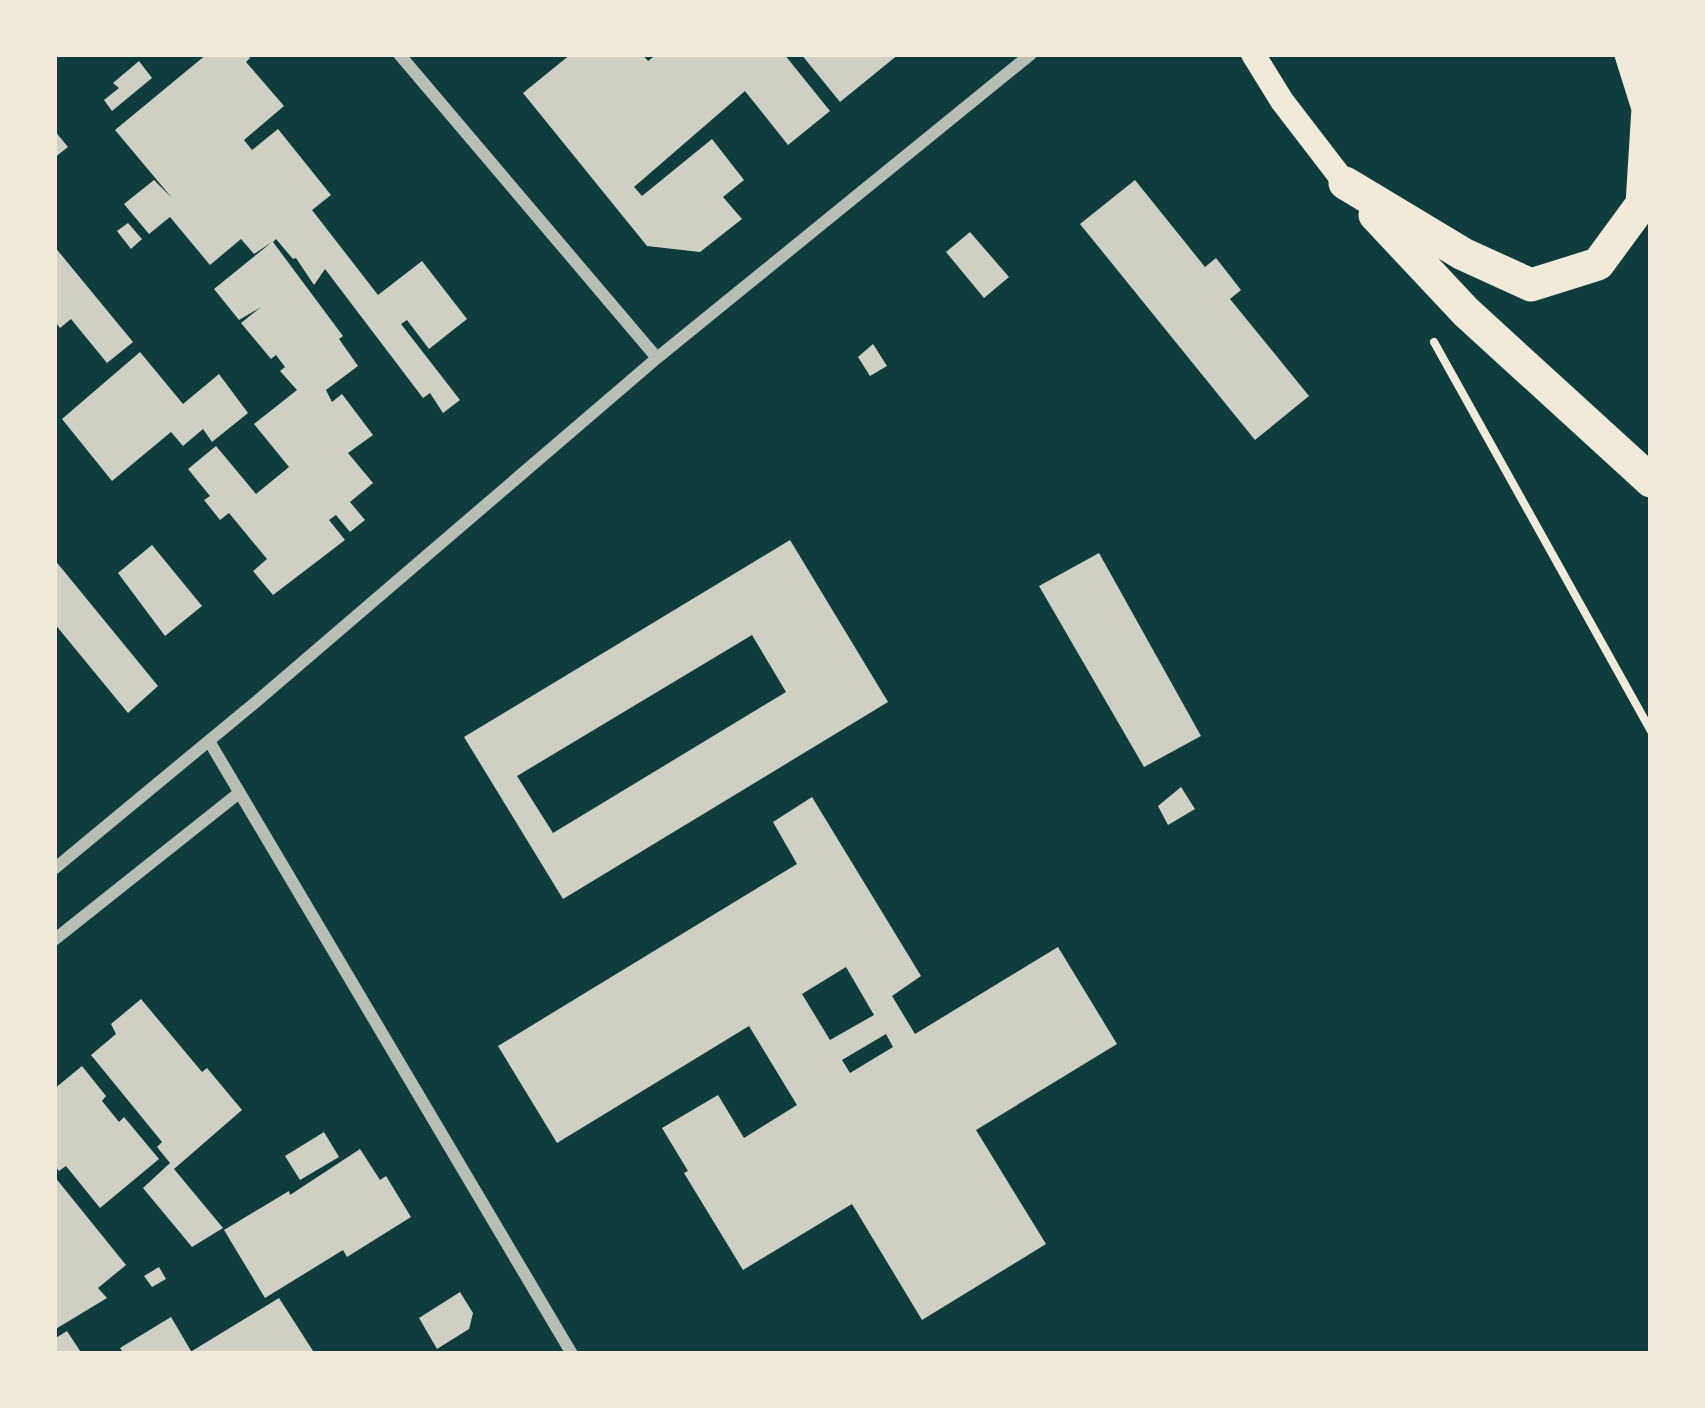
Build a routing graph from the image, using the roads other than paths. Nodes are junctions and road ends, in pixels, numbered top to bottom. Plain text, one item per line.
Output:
1 (399, 54) edge
2 (1031, 54) edge
3 (1253, 54) edge
4 (1631, 54) edge
5 (1345, 183) junction
6 (656, 358) junction
7 (1651, 481) edge
8 (208, 741) junction
9 (239, 793) junction
10 (54, 868) edge
11 (54, 940) edge
12 (572, 1354) edge

1 - 6 street
2 - 6 street
3 - 5 main road
4 - 5 highway
5 - 7 highway
6 - 8 street
8 - 9 street
8 - 10 street
9 - 11 street
9 - 12 street

